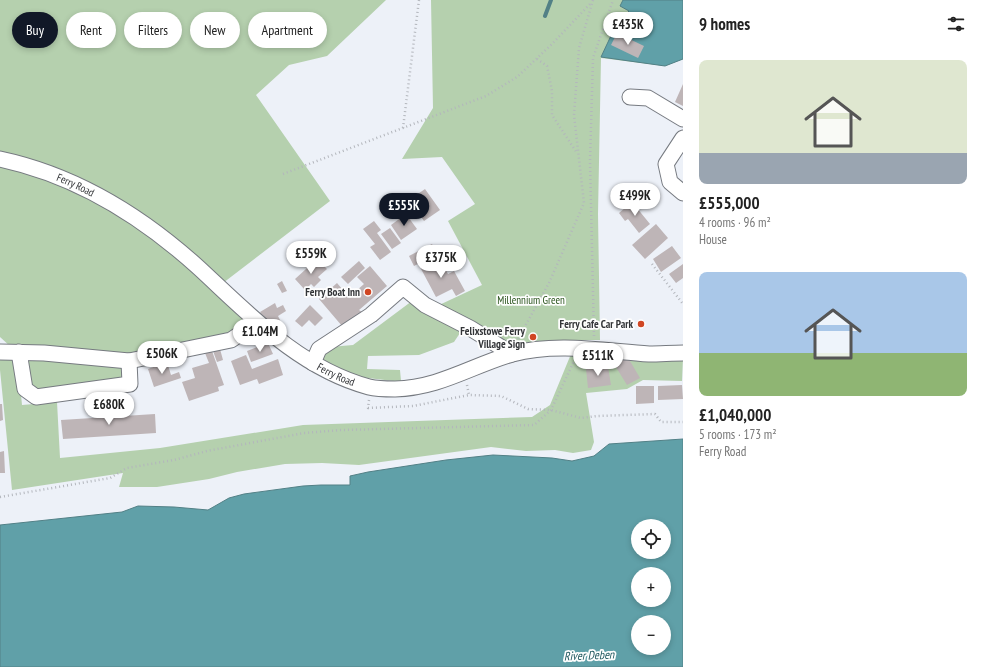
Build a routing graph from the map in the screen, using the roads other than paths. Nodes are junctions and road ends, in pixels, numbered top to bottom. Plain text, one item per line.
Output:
1 (630, 97) dead end
2 (683, 118) edge
3 (683, 138) edge
4 (0, 159) edge
5 (683, 193) edge
6 (254, 320) junction
7 (0, 352) edge
8 (19, 352) junction
9 (683, 353) edge
10 (512, 354) junction
11 (129, 361) junction
12 (313, 363) junction

1 - 2 street
3 - 5 street
4 - 6 street, Ferry Road
6 - 11 street
6 - 12 street, Ferry Road
7 - 8 street
8 - 11 street
8 - 11 street
9 - 10 street, Ferry Road
10 - 12 street, Ferry Road
10 - 12 street

